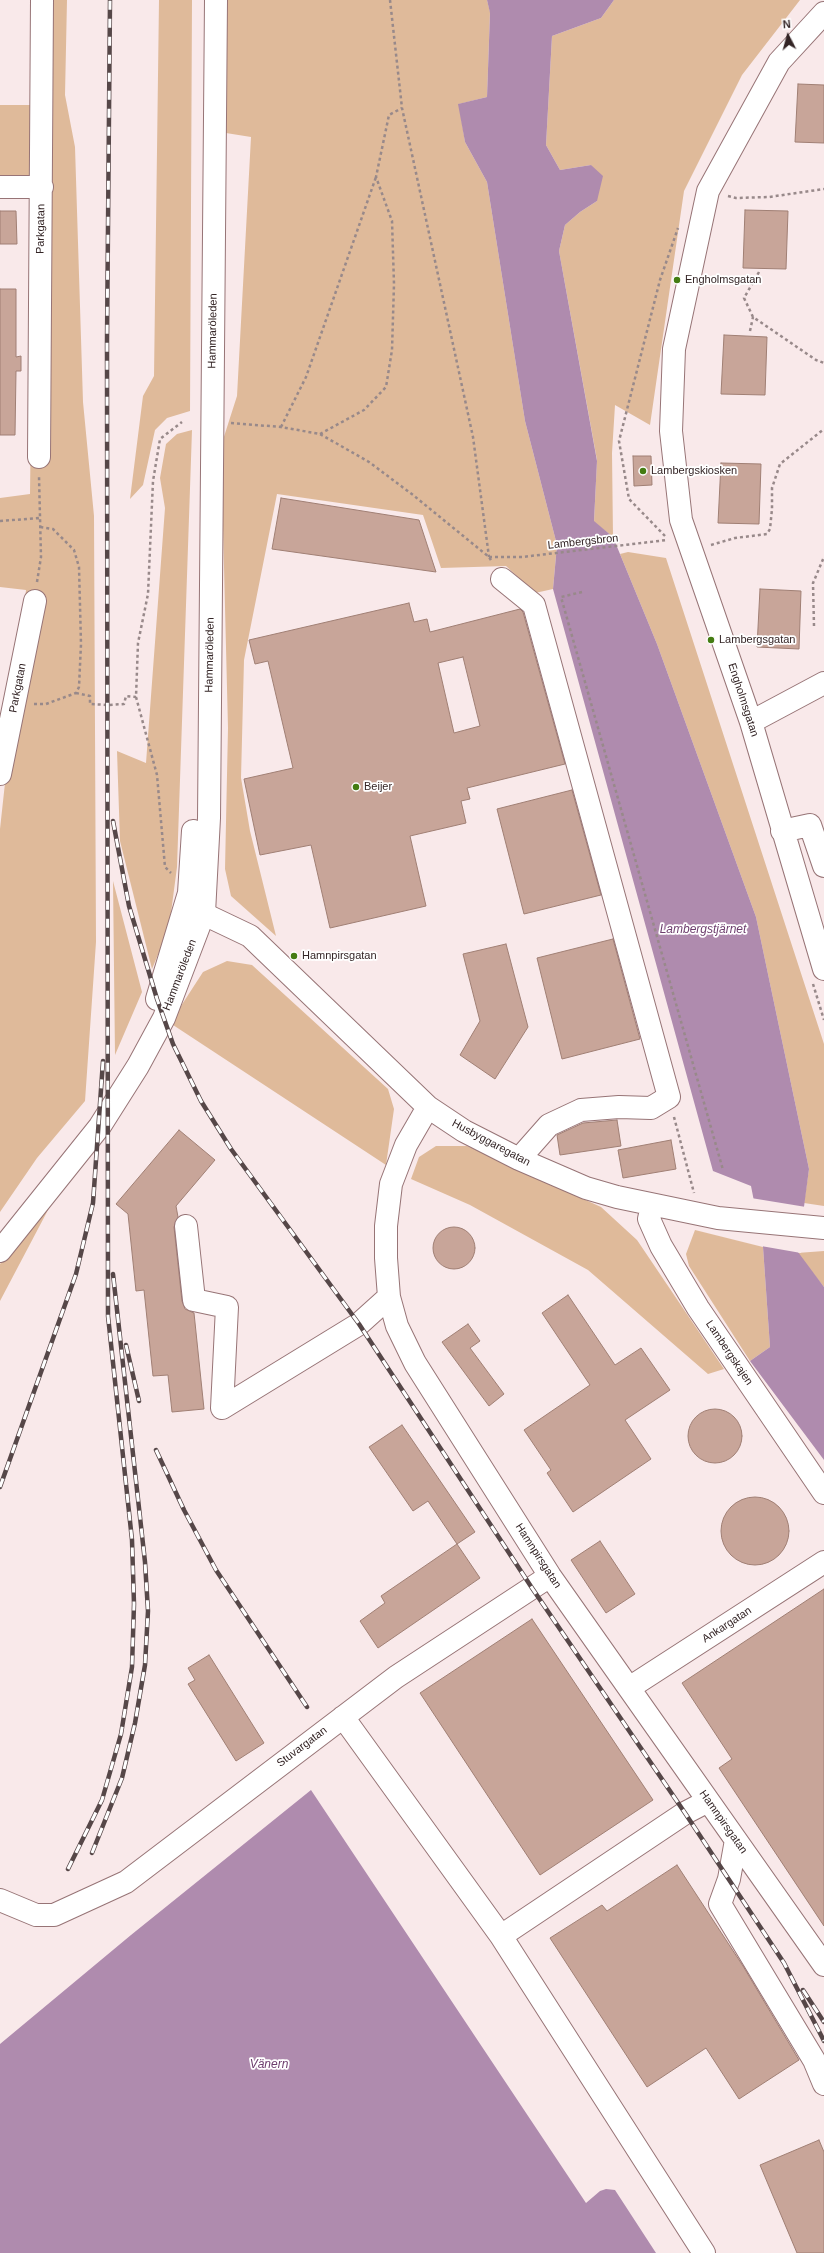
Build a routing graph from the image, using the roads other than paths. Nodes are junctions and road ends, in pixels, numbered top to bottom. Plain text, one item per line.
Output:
1 (42, 0) edge
2 (203, 0) edge
3 (216, 0) edge
4 (824, 13) edge
5 (0, 187) edge
6 (42, 187) junction
7 (39, 457) road end
8 (502, 579) dead end
9 (35, 601) road end
10 (824, 683) edge
11 (751, 722) junction
12 (0, 774) edge
13 (817, 820) edge
14 (782, 831) junction
15 (824, 866) edge
16 (193, 904) junction
17 (818, 976) edge
18 (428, 1107) junction
19 (519, 1159) junction
20 (652, 1206) junction
21 (186, 1226) dead end
22 (824, 1228) edge
23 (0, 1231) edge
24 (0, 1251) edge
25 (389, 1297) junction
26 (824, 1493) edge
27 (824, 1562) edge
28 (550, 1576) junction
29 (629, 1688) junction
30 (343, 1717) junction
31 (708, 1801) junction
32 (736, 1840) junction
33 (0, 1900) edge
34 (501, 1936) junction
35 (824, 1965) edge
36 (824, 2084) edge
37 (704, 2253) edge

1 - 6 street, Parkgatan
2 - 16 street, Hammaröleden
3 - 16 street, Hammaröleden
4 - 11 street, Engholmsgatan
5 - 6 street
6 - 7 street, Parkgatan
8 - 19 street
9 - 12 street, Parkgatan
10 - 11 street
11 - 14 street, Engholmsgatan
13 - 14 street
13 - 15 street
14 - 17 street, Engholmsgatan
16 - 18 street, Husbyggaregatan
16 - 23 street, Hammaröleden
16 - 24 street, Hammaröleden
18 - 19 street, Husbyggaregatan
18 - 25 street, Hamnpirsgatan
19 - 20 street, Husbyggaregatan
20 - 22 street, Husbyggaregatan
20 - 26 street, Lambergskajen
21 - 25 street
25 - 28 street, Hamnpirsgatan
27 - 29 street, Ankargatan
28 - 29 street, Hamnpirsgatan
28 - 30 street, Stuvargatan
29 - 31 street, Hamnpirsgatan
30 - 33 street, Stuvargatan
30 - 34 street
31 - 32 street, Hamnpirsgatan
31 - 34 street
32 - 35 street, Hamnpirsgatan
32 - 36 street
34 - 37 street

